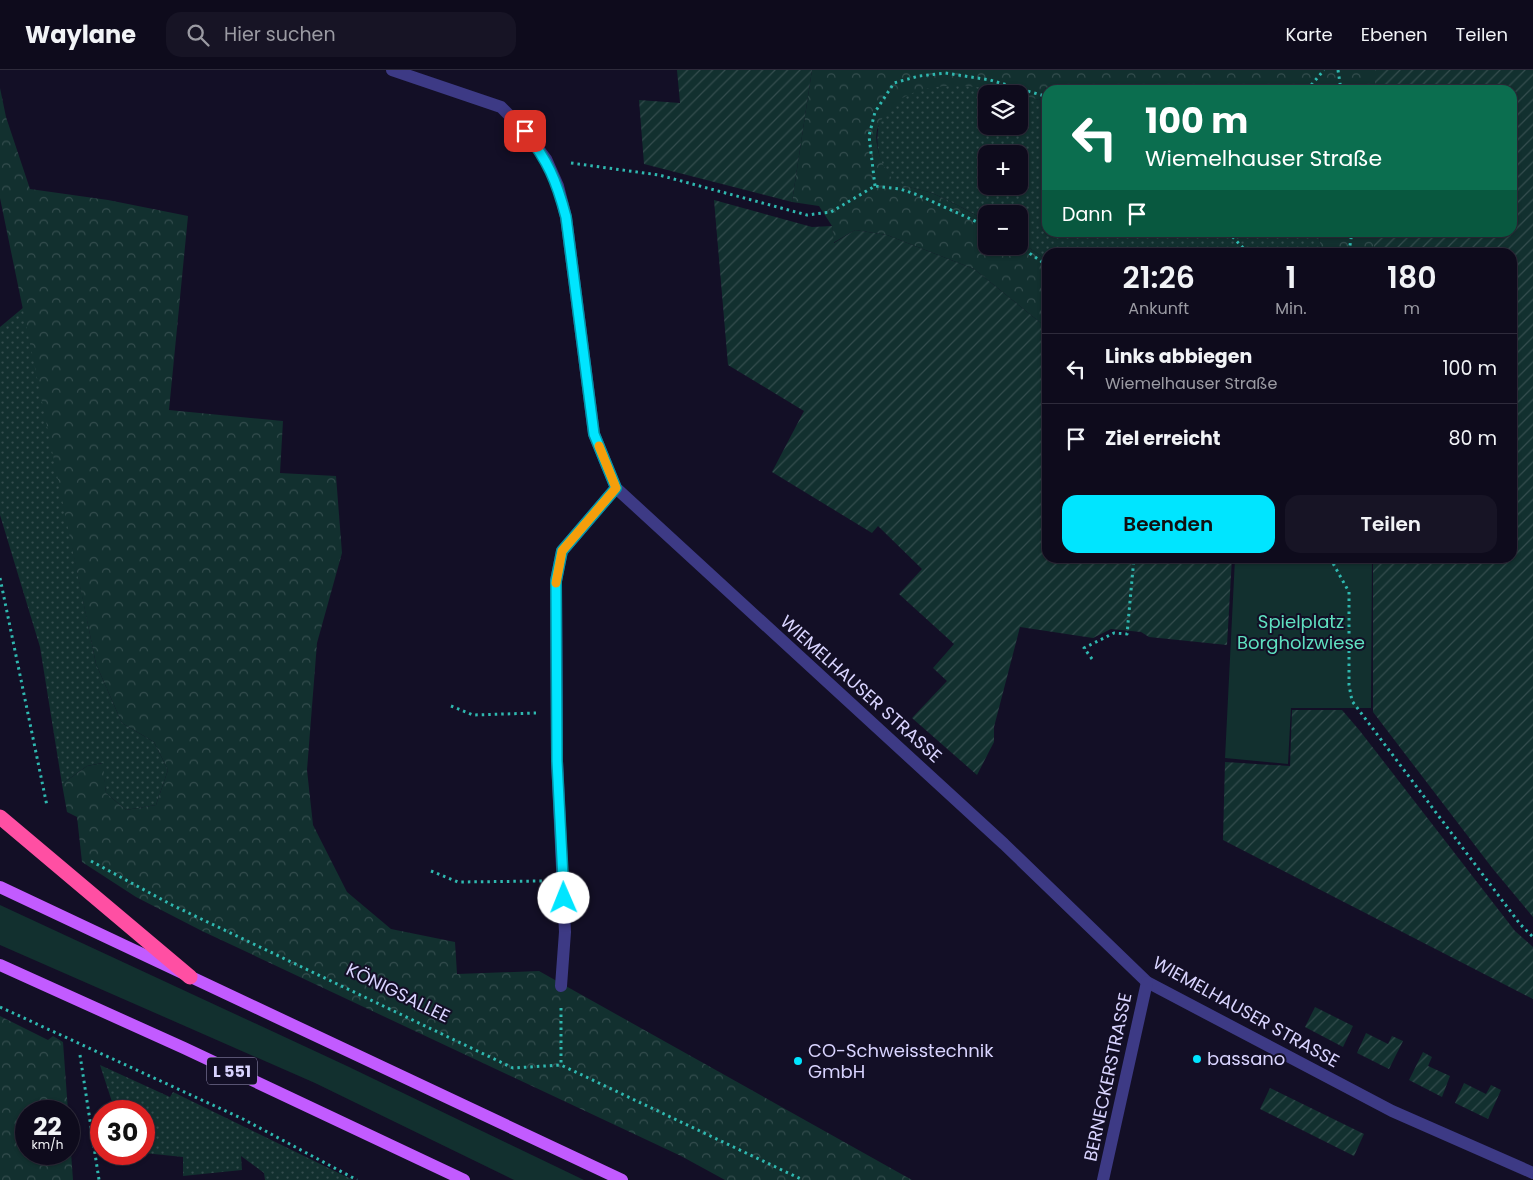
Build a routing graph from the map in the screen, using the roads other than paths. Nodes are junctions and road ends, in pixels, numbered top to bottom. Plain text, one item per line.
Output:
1 (392, 70) edge
2 (616, 488) junction
3 (0, 817) edge
4 (0, 887) edge
5 (0, 965) edge
6 (190, 976) junction
7 (1147, 982) junction
8 (561, 986) road end
9 (1533, 1172) edge
10 (464, 1180) edge
11 (622, 1180) edge
12 (1104, 1180) edge

1 - 2 street, WIEMELHAUSER STRASSE
2 - 7 street, WIEMELHAUSER STRASSE
2 - 8 street
3 - 6 highway
4 - 6 main road
5 - 10 main road, L 551
6 - 11 main road
7 - 9 street, WIEMELHAUSER STRASSE
7 - 12 street, BERNECKERSTRASSE

